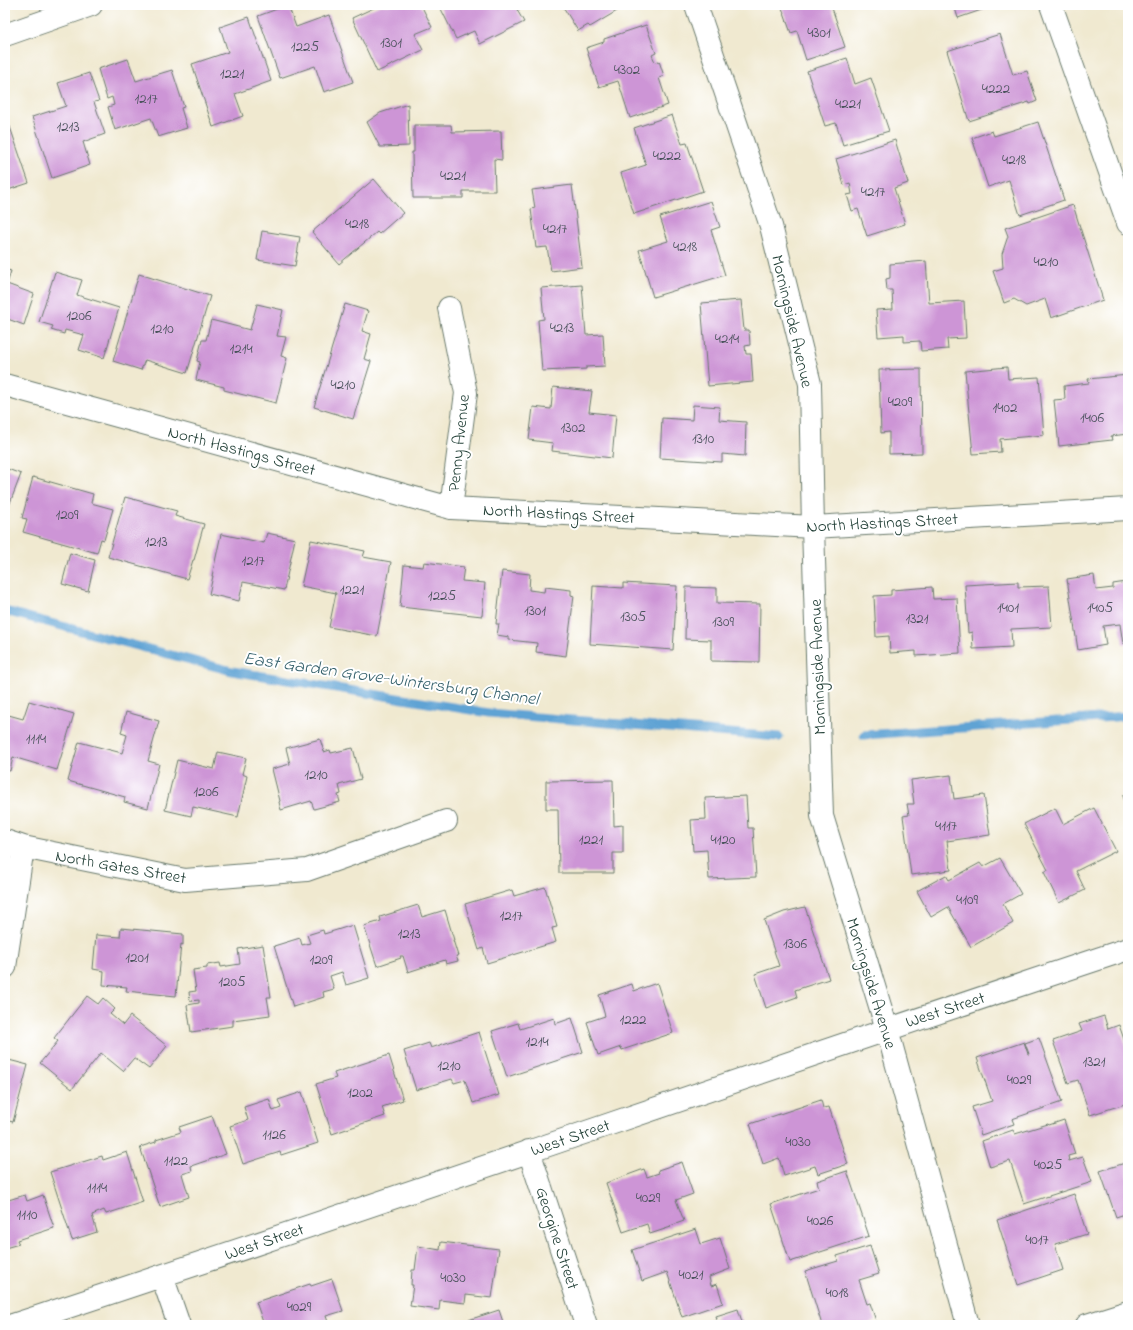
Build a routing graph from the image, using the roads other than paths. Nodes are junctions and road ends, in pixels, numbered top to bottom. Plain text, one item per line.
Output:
1 (91, 5) edge
2 (696, 5) edge
3 (1051, 5) edge
4 (5, 35) edge
5 (1128, 222) edge
6 (449, 308) dead end
7 (5, 385) edge
8 (451, 508) junction
9 (1128, 509) edge
10 (813, 527) junction
11 (446, 821) dead end
12 (14, 844) edge
13 (1128, 949) edge
14 (5, 967) edge
15 (887, 1029) junction
16 (529, 1151) junction
17 (162, 1276) junction
18 (1128, 1312) edge
19 (13, 1325) edge
20 (179, 1325) edge
21 (586, 1325) edge
22 (968, 1325) edge
23 (1088, 1325) edge

1 - 4 street
2 - 10 street, Morningside Avenue
3 - 5 street
6 - 8 street, Penny Avenue
7 - 8 street, North Hastings Street
8 - 10 street, North Hastings Street
9 - 10 street, North Hastings Street
10 - 15 street, Morningside Avenue
11 - 12 street, North Gates Street
12 - 14 street
13 - 15 street, West Street
15 - 16 street, West Street
15 - 22 street, Morningside Avenue
16 - 17 street, West Street
16 - 21 street, Georgine Street
17 - 19 street, West Street
17 - 20 street
18 - 23 street

